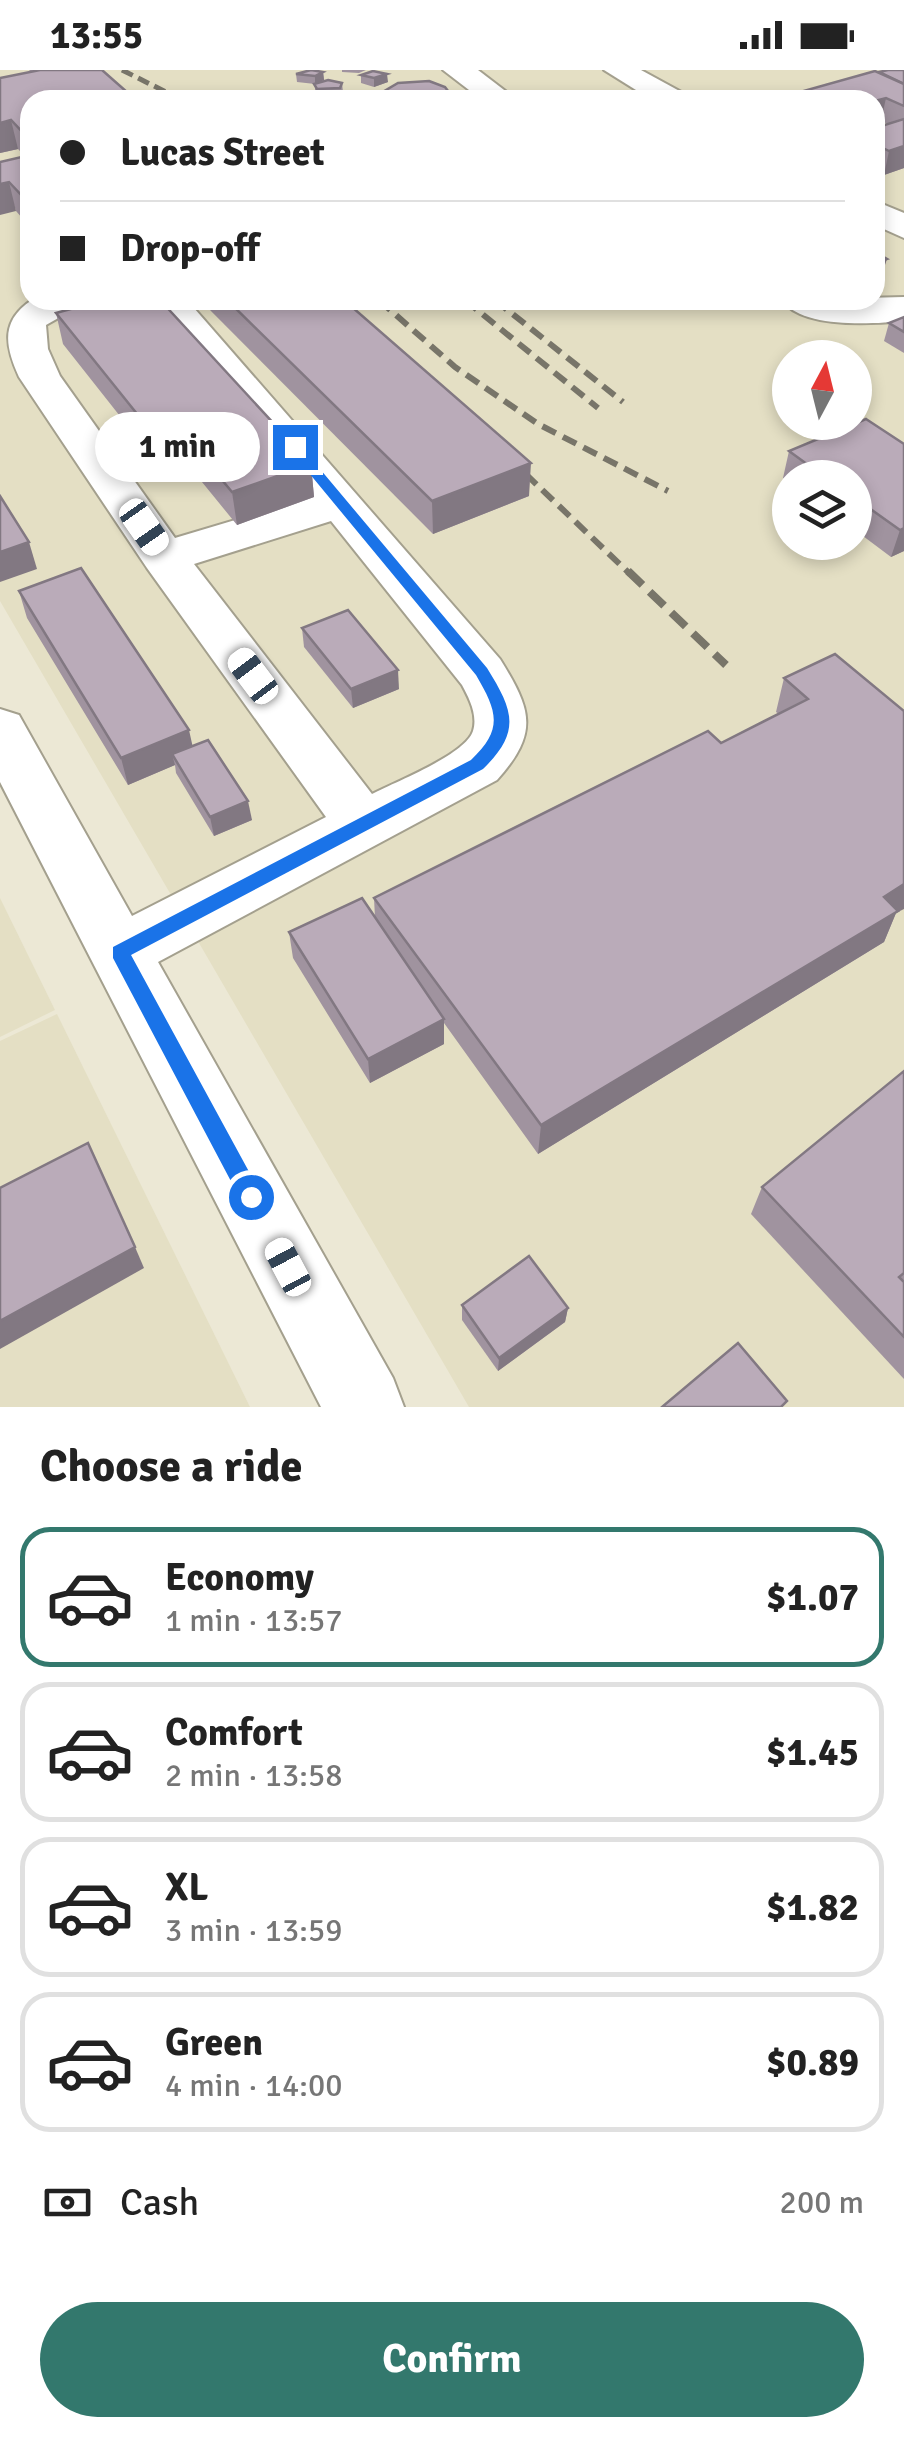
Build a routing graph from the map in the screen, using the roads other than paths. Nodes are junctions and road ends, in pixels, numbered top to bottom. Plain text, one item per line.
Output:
1 (458, 70) edge
2 (619, 70) edge
3 (487, 90) edge
4 (656, 90) edge
5 (904, 309) edge
6 (39, 310) edge
7 (175, 310) edge
8 (823, 310) edge
9 (342, 503) junction
10 (164, 557) junction
11 (0, 729) edge
12 (364, 826) junction
13 (120, 952) junction
14 (364, 1407) edge

1 - 3 street
2 - 4 street
5 - 8 street
6 - 10 street
7 - 9 street
9 - 10 street
9 - 12 street
10 - 12 street
11 - 13 street
12 - 13 street
13 - 14 street

